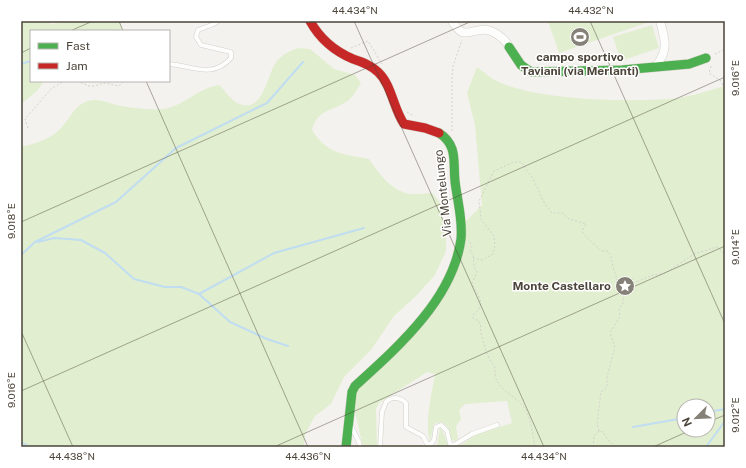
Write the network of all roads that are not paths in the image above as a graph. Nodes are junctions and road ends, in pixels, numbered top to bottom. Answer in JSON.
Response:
{"nodes":[{"id":1,"x":218,"y":21,"type":"edge"},
{"id":2,"x":310,"y":21,"type":"edge"},
{"id":3,"x":319,"y":21,"type":"edge"},
{"id":4,"x":452,"y":21,"type":"edge"},
{"id":5,"x":660,"y":21,"type":"edge"},
{"id":6,"x":509,"y":47,"type":"joint"},
{"id":7,"x":709,"y":60,"type":"road end"},
{"id":8,"x":170,"y":64,"type":"edge"},
{"id":9,"x":656,"y":66,"type":"junction"},
{"id":10,"x":379,"y":73,"type":"junction"},
{"id":11,"x":349,"y":422,"type":"junction"},
{"id":12,"x":497,"y":425,"type":"dead end"},
{"id":13,"x":346,"y":447,"type":"edge"},
{"id":14,"x":360,"y":447,"type":"edge"},
{"id":15,"x":380,"y":447,"type":"edge"}],
"edges":[{"from":1,"to":8,"type":"lane"},
{"from":2,"to":10,"type":"street"},
{"from":3,"to":10,"type":"street"},
{"from":4,"to":6,"type":"street"},
{"from":5,"to":9,"type":"street"},
{"from":6,"to":9,"type":"street"},
{"from":7,"to":9,"type":"street"},
{"from":10,"to":11,"type":"street","name":"Via Montelungo"},
{"from":11,"to":13,"type":"street","name":"Via Montelungo"},
{"from":11,"to":14,"type":"lane"},
{"from":12,"to":15,"type":"lane"}]}
